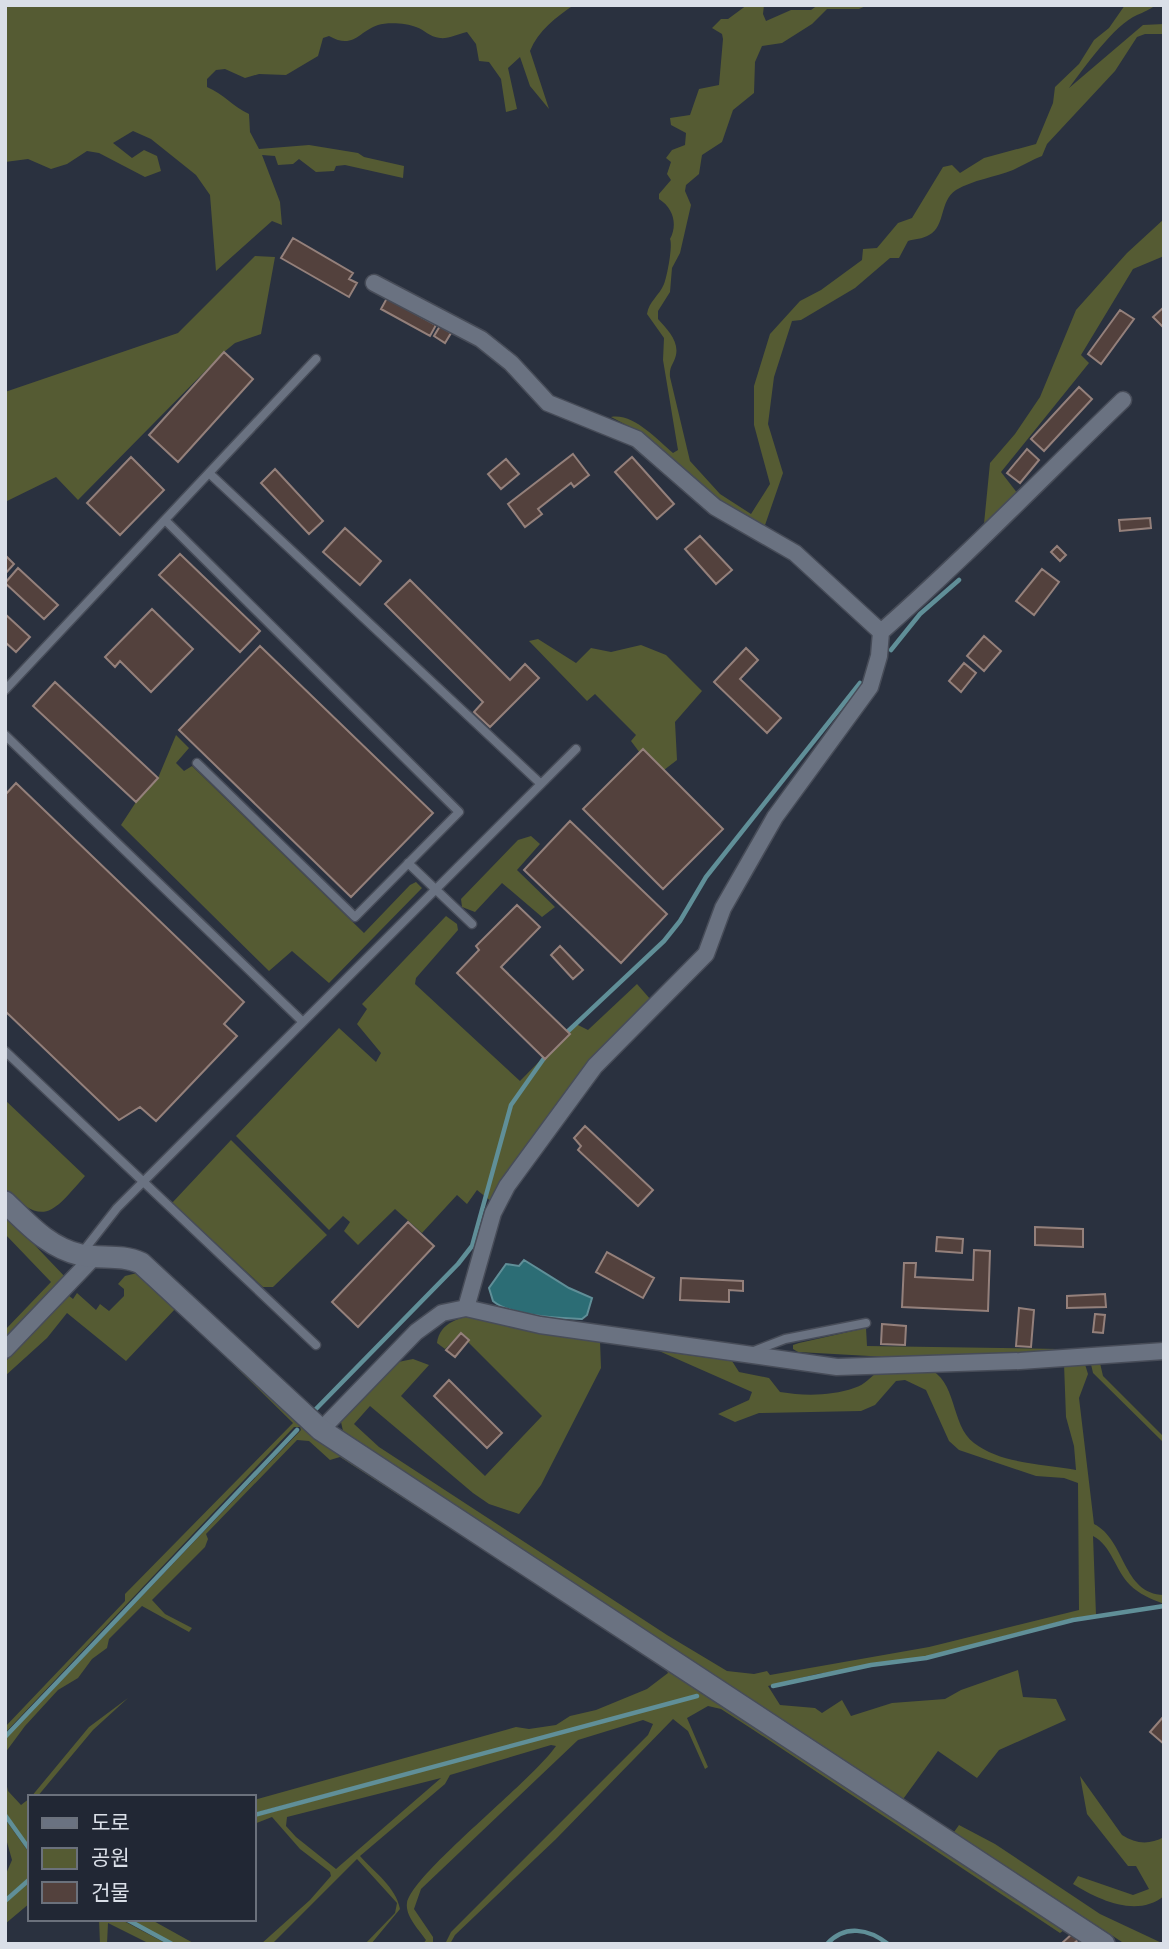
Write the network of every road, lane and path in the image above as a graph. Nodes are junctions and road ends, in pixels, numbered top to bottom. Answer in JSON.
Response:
{"nodes":[{"id":1,"x":374,"y":283,"type":"dead end"},
{"id":2,"x":316,"y":359,"type":"dead end"},
{"id":3,"x":1123,"y":400,"type":"dead end"},
{"id":4,"x":209,"y":473,"type":"junction"},
{"id":5,"x":165,"y":520,"type":"junction"},
{"id":6,"x":881,"y":632,"type":"junction"},
{"id":7,"x":5,"y":690,"type":"edge"},
{"id":8,"x":5,"y":735,"type":"edge"},
{"id":9,"x":576,"y":749,"type":"dead end"},
{"id":10,"x":197,"y":764,"type":"dead end"},
{"id":11,"x":541,"y":784,"type":"junction"},
{"id":12,"x":408,"y":863,"type":"junction"},
{"id":13,"x":436,"y":889,"type":"junction"},
{"id":14,"x":472,"y":924,"type":"dead end"},
{"id":15,"x":303,"y":1022,"type":"junction"},
{"id":16,"x":5,"y":1051,"type":"edge"},
{"id":17,"x":144,"y":1182,"type":"junction"},
{"id":18,"x":5,"y":1202,"type":"edge"},
{"id":19,"x":88,"y":1255,"type":"junction"},
{"id":20,"x":466,"y":1308,"type":"junction"},
{"id":21,"x":866,"y":1323,"type":"dead end"},
{"id":22,"x":316,"y":1346,"type":"dead end"},
{"id":23,"x":5,"y":1350,"type":"edge"},
{"id":24,"x":1164,"y":1351,"type":"edge"},
{"id":25,"x":741,"y":1356,"type":"junction"},
{"id":26,"x":321,"y":1430,"type":"junction"},
{"id":27,"x":1104,"y":1944,"type":"edge"}],
"edges":[{"from":1,"to":6,"type":"street"},
{"from":2,"to":4,"type":"lane"},
{"from":3,"to":6,"type":"street"},
{"from":4,"to":5,"type":"lane"},
{"from":4,"to":11,"type":"lane"},
{"from":5,"to":7,"type":"lane"},
{"from":5,"to":12,"type":"lane"},
{"from":6,"to":20,"type":"street"},
{"from":8,"to":15,"type":"lane"},
{"from":9,"to":11,"type":"lane"},
{"from":10,"to":12,"type":"lane"},
{"from":11,"to":13,"type":"lane"},
{"from":12,"to":13,"type":"lane"},
{"from":13,"to":14,"type":"lane"},
{"from":13,"to":15,"type":"lane"},
{"from":15,"to":17,"type":"lane"},
{"from":16,"to":17,"type":"lane"},
{"from":17,"to":19,"type":"lane"},
{"from":17,"to":22,"type":"lane"},
{"from":18,"to":19,"type":"street"},
{"from":19,"to":23,"type":"street"},
{"from":19,"to":26,"type":"street"},
{"from":20,"to":25,"type":"street"},
{"from":20,"to":26,"type":"street"},
{"from":21,"to":25,"type":"lane"},
{"from":24,"to":25,"type":"street"},
{"from":26,"to":27,"type":"street"}]}
